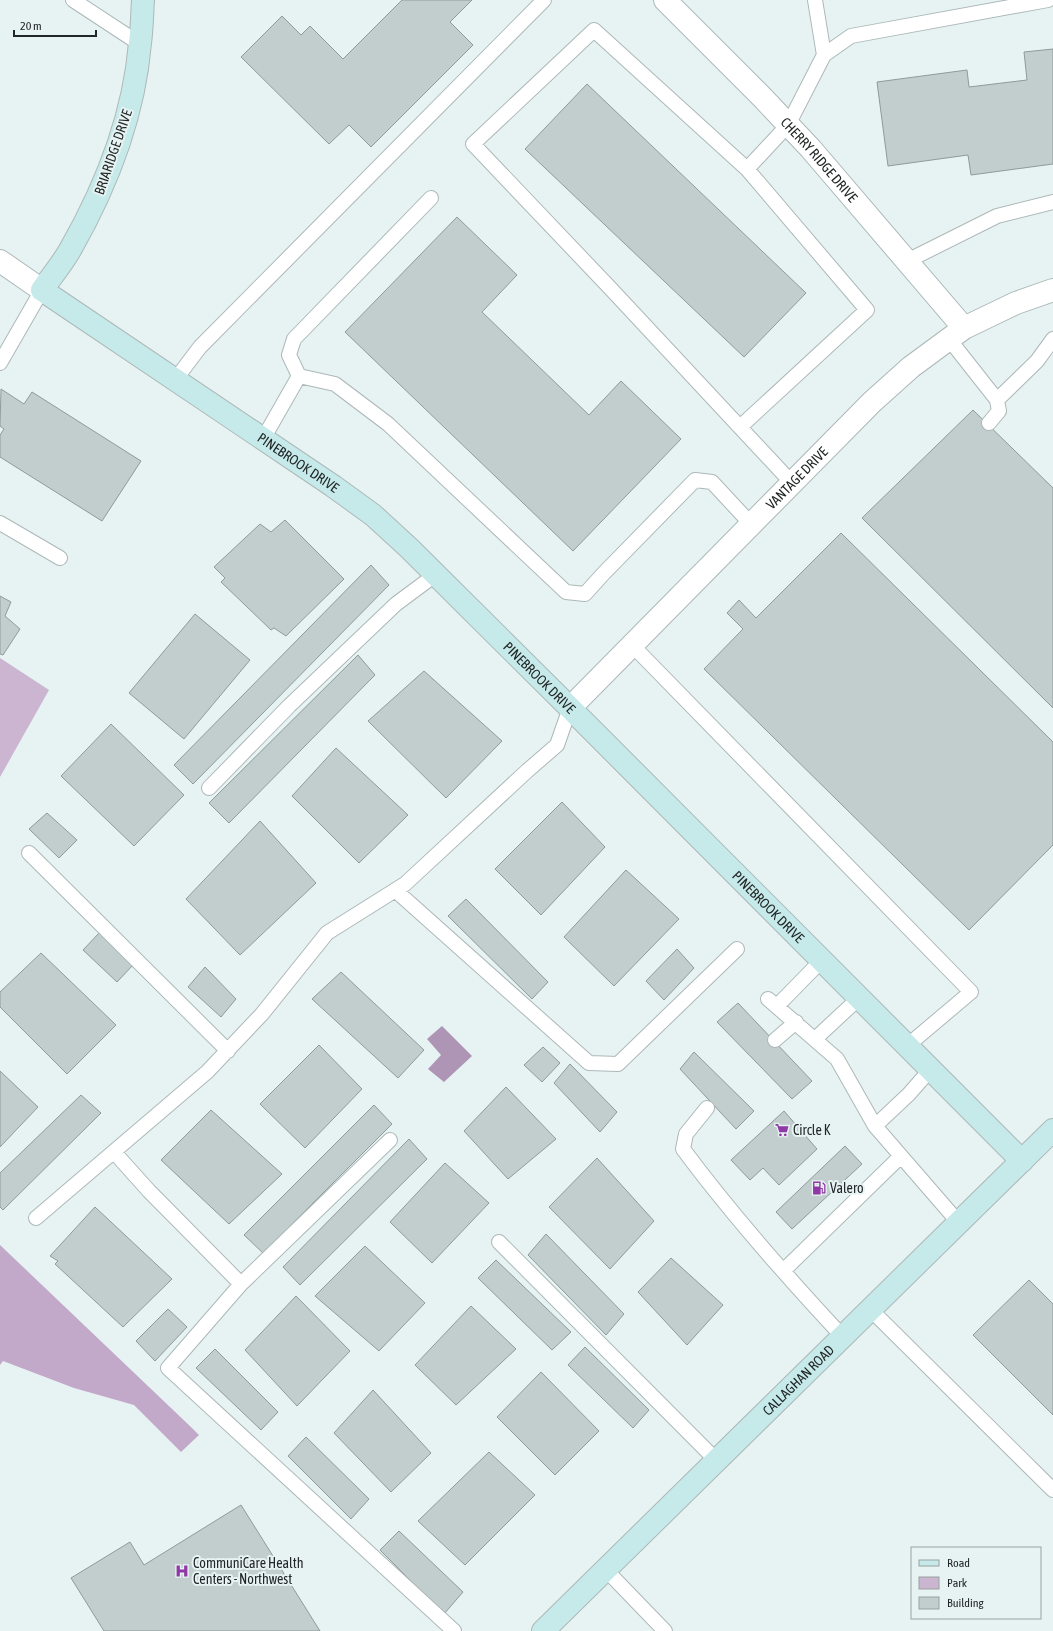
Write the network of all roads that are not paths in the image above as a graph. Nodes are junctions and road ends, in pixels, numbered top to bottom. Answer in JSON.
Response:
{"nodes":[{"id":1,"x":73,"y":0,"type":"edge"},
{"id":2,"x":143,"y":0,"type":"edge"},
{"id":3,"x":544,"y":0,"type":"edge"},
{"id":4,"x":665,"y":0,"type":"edge"},
{"id":5,"x":815,"y":0,"type":"edge"},
{"id":6,"x":1048,"y":0,"type":"edge"},
{"id":7,"x":140,"y":44,"type":"junction"},
{"id":8,"x":824,"y":55,"type":"junction"},
{"id":9,"x":788,"y":124,"type":"junction"},
{"id":10,"x":747,"y":169,"type":"junction"},
{"id":11,"x":431,"y":198,"type":"dead end"},
{"id":12,"x":1053,"y":202,"type":"edge"},
{"id":13,"x":0,"y":261,"type":"edge"},
{"id":14,"x":907,"y":261,"type":"junction"},
{"id":15,"x":42,"y":290,"type":"junction"},
{"id":16,"x":1053,"y":290,"type":"edge"},
{"id":17,"x":957,"y":333,"type":"junction"},
{"id":18,"x":1053,"y":339,"type":"edge"},
{"id":19,"x":0,"y":363,"type":"edge"},
{"id":20,"x":299,"y":376,"type":"junction"},
{"id":21,"x":175,"y":380,"type":"junction"},
{"id":22,"x":996,"y":400,"type":"junction"},
{"id":23,"x":989,"y":422,"type":"dead end"},
{"id":24,"x":740,"y":427,"type":"junction"},
{"id":25,"x":263,"y":438,"type":"junction"},
{"id":26,"x":792,"y":483,"type":"junction"},
{"id":27,"x":0,"y":523,"type":"edge"},
{"id":28,"x":751,"y":524,"type":"junction"},
{"id":29,"x":60,"y":558,"type":"dead end"},
{"id":30,"x":435,"y":575,"type":"junction"},
{"id":31,"x":632,"y":645,"type":"junction"},
{"id":32,"x":570,"y":708,"type":"junction"},
{"id":33,"x":209,"y":788,"type":"dead end"},
{"id":34,"x":29,"y":853,"type":"dead end"},
{"id":35,"x":396,"y":890,"type":"junction"},
{"id":36,"x":737,"y":949,"type":"dead end"},
{"id":37,"x":822,"y":960,"type":"junction"},
{"id":38,"x":859,"y":998,"type":"junction"},
{"id":39,"x":796,"y":1022,"type":"junction"},
{"id":40,"x":816,"y":1039,"type":"junction"},
{"id":41,"x":775,"y":1040,"type":"dead end"},
{"id":42,"x":907,"y":1046,"type":"junction"},
{"id":43,"x":228,"y":1051,"type":"junction"},
{"id":44,"x":930,"y":1070,"type":"junction"},
{"id":45,"x":707,"y":1108,"type":"dead end"},
{"id":46,"x":875,"y":1126,"type":"junction"},
{"id":47,"x":1053,"y":1130,"type":"edge"},
{"id":48,"x":390,"y":1140,"type":"dead end"},
{"id":49,"x":114,"y":1152,"type":"junction"},
{"id":50,"x":901,"y":1156,"type":"junction"},
{"id":51,"x":1022,"y":1162,"type":"junction"},
{"id":52,"x":36,"y":1218,"type":"dead end"},
{"id":53,"x":959,"y":1223,"type":"junction"},
{"id":54,"x":499,"y":1242,"type":"dead end"},
{"id":55,"x":783,"y":1271,"type":"junction"},
{"id":56,"x":241,"y":1284,"type":"junction"},
{"id":57,"x":871,"y":1310,"type":"junction"},
{"id":58,"x":843,"y":1337,"type":"junction"},
{"id":59,"x":717,"y":1461,"type":"junction"},
{"id":60,"x":1053,"y":1490,"type":"edge"},
{"id":61,"x":606,"y":1570,"type":"junction"},
{"id":62,"x":454,"y":1631,"type":"edge"},
{"id":63,"x":544,"y":1631,"type":"edge"},
{"id":64,"x":665,"y":1631,"type":"edge"}],
"edges":[{"from":1,"to":7,"type":"lane"},
{"from":2,"to":7,"type":"street","name":"BRIARIDGE DRIVE"},
{"from":3,"to":21,"type":"lane"},
{"from":4,"to":9,"type":"street","name":"CHERRY RIDGE DRIVE"},
{"from":5,"to":8,"type":"lane"},
{"from":6,"to":8,"type":"lane"},
{"from":7,"to":15,"type":"street","name":"BRIARIDGE DRIVE"},
{"from":8,"to":9,"type":"lane"},
{"from":9,"to":10,"type":"lane"},
{"from":9,"to":14,"type":"street","name":"CHERRY RIDGE DRIVE"},
{"from":10,"to":24,"type":"lane"},
{"from":10,"to":24,"type":"lane"},
{"from":11,"to":20,"type":"lane"},
{"from":12,"to":14,"type":"lane"},
{"from":13,"to":15,"type":"street","name":"PINEBROOK DRIVE"},
{"from":14,"to":17,"type":"street","name":"CHERRY RIDGE DRIVE"},
{"from":15,"to":19,"type":"lane"},
{"from":15,"to":21,"type":"street","name":"PINEBROOK DRIVE"},
{"from":16,"to":17,"type":"street","name":"VANTAGE DRIVE"},
{"from":17,"to":22,"type":"lane"},
{"from":17,"to":26,"type":"street","name":"VANTAGE DRIVE"},
{"from":18,"to":22,"type":"lane"},
{"from":20,"to":25,"type":"lane"},
{"from":20,"to":28,"type":"lane"},
{"from":21,"to":25,"type":"street","name":"PINEBROOK DRIVE"},
{"from":22,"to":23,"type":"lane"},
{"from":24,"to":26,"type":"lane"},
{"from":25,"to":30,"type":"street","name":"PINEBROOK DRIVE"},
{"from":26,"to":28,"type":"street","name":"VANTAGE DRIVE"},
{"from":27,"to":29,"type":"lane"},
{"from":28,"to":31,"type":"street","name":"VANTAGE DRIVE"},
{"from":30,"to":32,"type":"street","name":"PINEBROOK DRIVE"},
{"from":30,"to":33,"type":"lane"},
{"from":31,"to":32,"type":"street","name":"VANTAGE DRIVE"},
{"from":31,"to":42,"type":"lane"},
{"from":32,"to":35,"type":"lane"},
{"from":32,"to":37,"type":"street","name":"PINEBROOK DRIVE"},
{"from":34,"to":43,"type":"lane"},
{"from":35,"to":36,"type":"lane"},
{"from":35,"to":43,"type":"lane"},
{"from":37,"to":38,"type":"street","name":"PINEBROOK DRIVE"},
{"from":37,"to":39,"type":"lane"},
{"from":38,"to":40,"type":"lane"},
{"from":38,"to":42,"type":"street","name":"PINEBROOK DRIVE"},
{"from":39,"to":40,"type":"lane"},
{"from":39,"to":41,"type":"lane"},
{"from":40,"to":46,"type":"lane"},
{"from":42,"to":44,"type":"street","name":"PINEBROOK DRIVE"},
{"from":43,"to":49,"type":"lane"},
{"from":44,"to":46,"type":"lane"},
{"from":44,"to":51,"type":"street","name":"PINEBROOK DRIVE"},
{"from":45,"to":55,"type":"lane"},
{"from":46,"to":50,"type":"lane"},
{"from":47,"to":51,"type":"street","name":"CALLAGHAN ROAD"},
{"from":48,"to":56,"type":"lane"},
{"from":49,"to":52,"type":"lane"},
{"from":49,"to":56,"type":"lane"},
{"from":50,"to":53,"type":"lane"},
{"from":50,"to":55,"type":"lane"},
{"from":51,"to":53,"type":"street","name":"CALLAGHAN ROAD"},
{"from":53,"to":57,"type":"street","name":"CALLAGHAN ROAD"},
{"from":54,"to":59,"type":"lane"},
{"from":55,"to":58,"type":"lane"},
{"from":56,"to":62,"type":"lane"},
{"from":57,"to":58,"type":"street","name":"CALLAGHAN ROAD"},
{"from":57,"to":60,"type":"lane"},
{"from":58,"to":59,"type":"street","name":"CALLAGHAN ROAD"},
{"from":59,"to":61,"type":"street","name":"CALLAGHAN ROAD"},
{"from":61,"to":63,"type":"street","name":"CALLAGHAN ROAD"},
{"from":61,"to":64,"type":"lane"}]}
